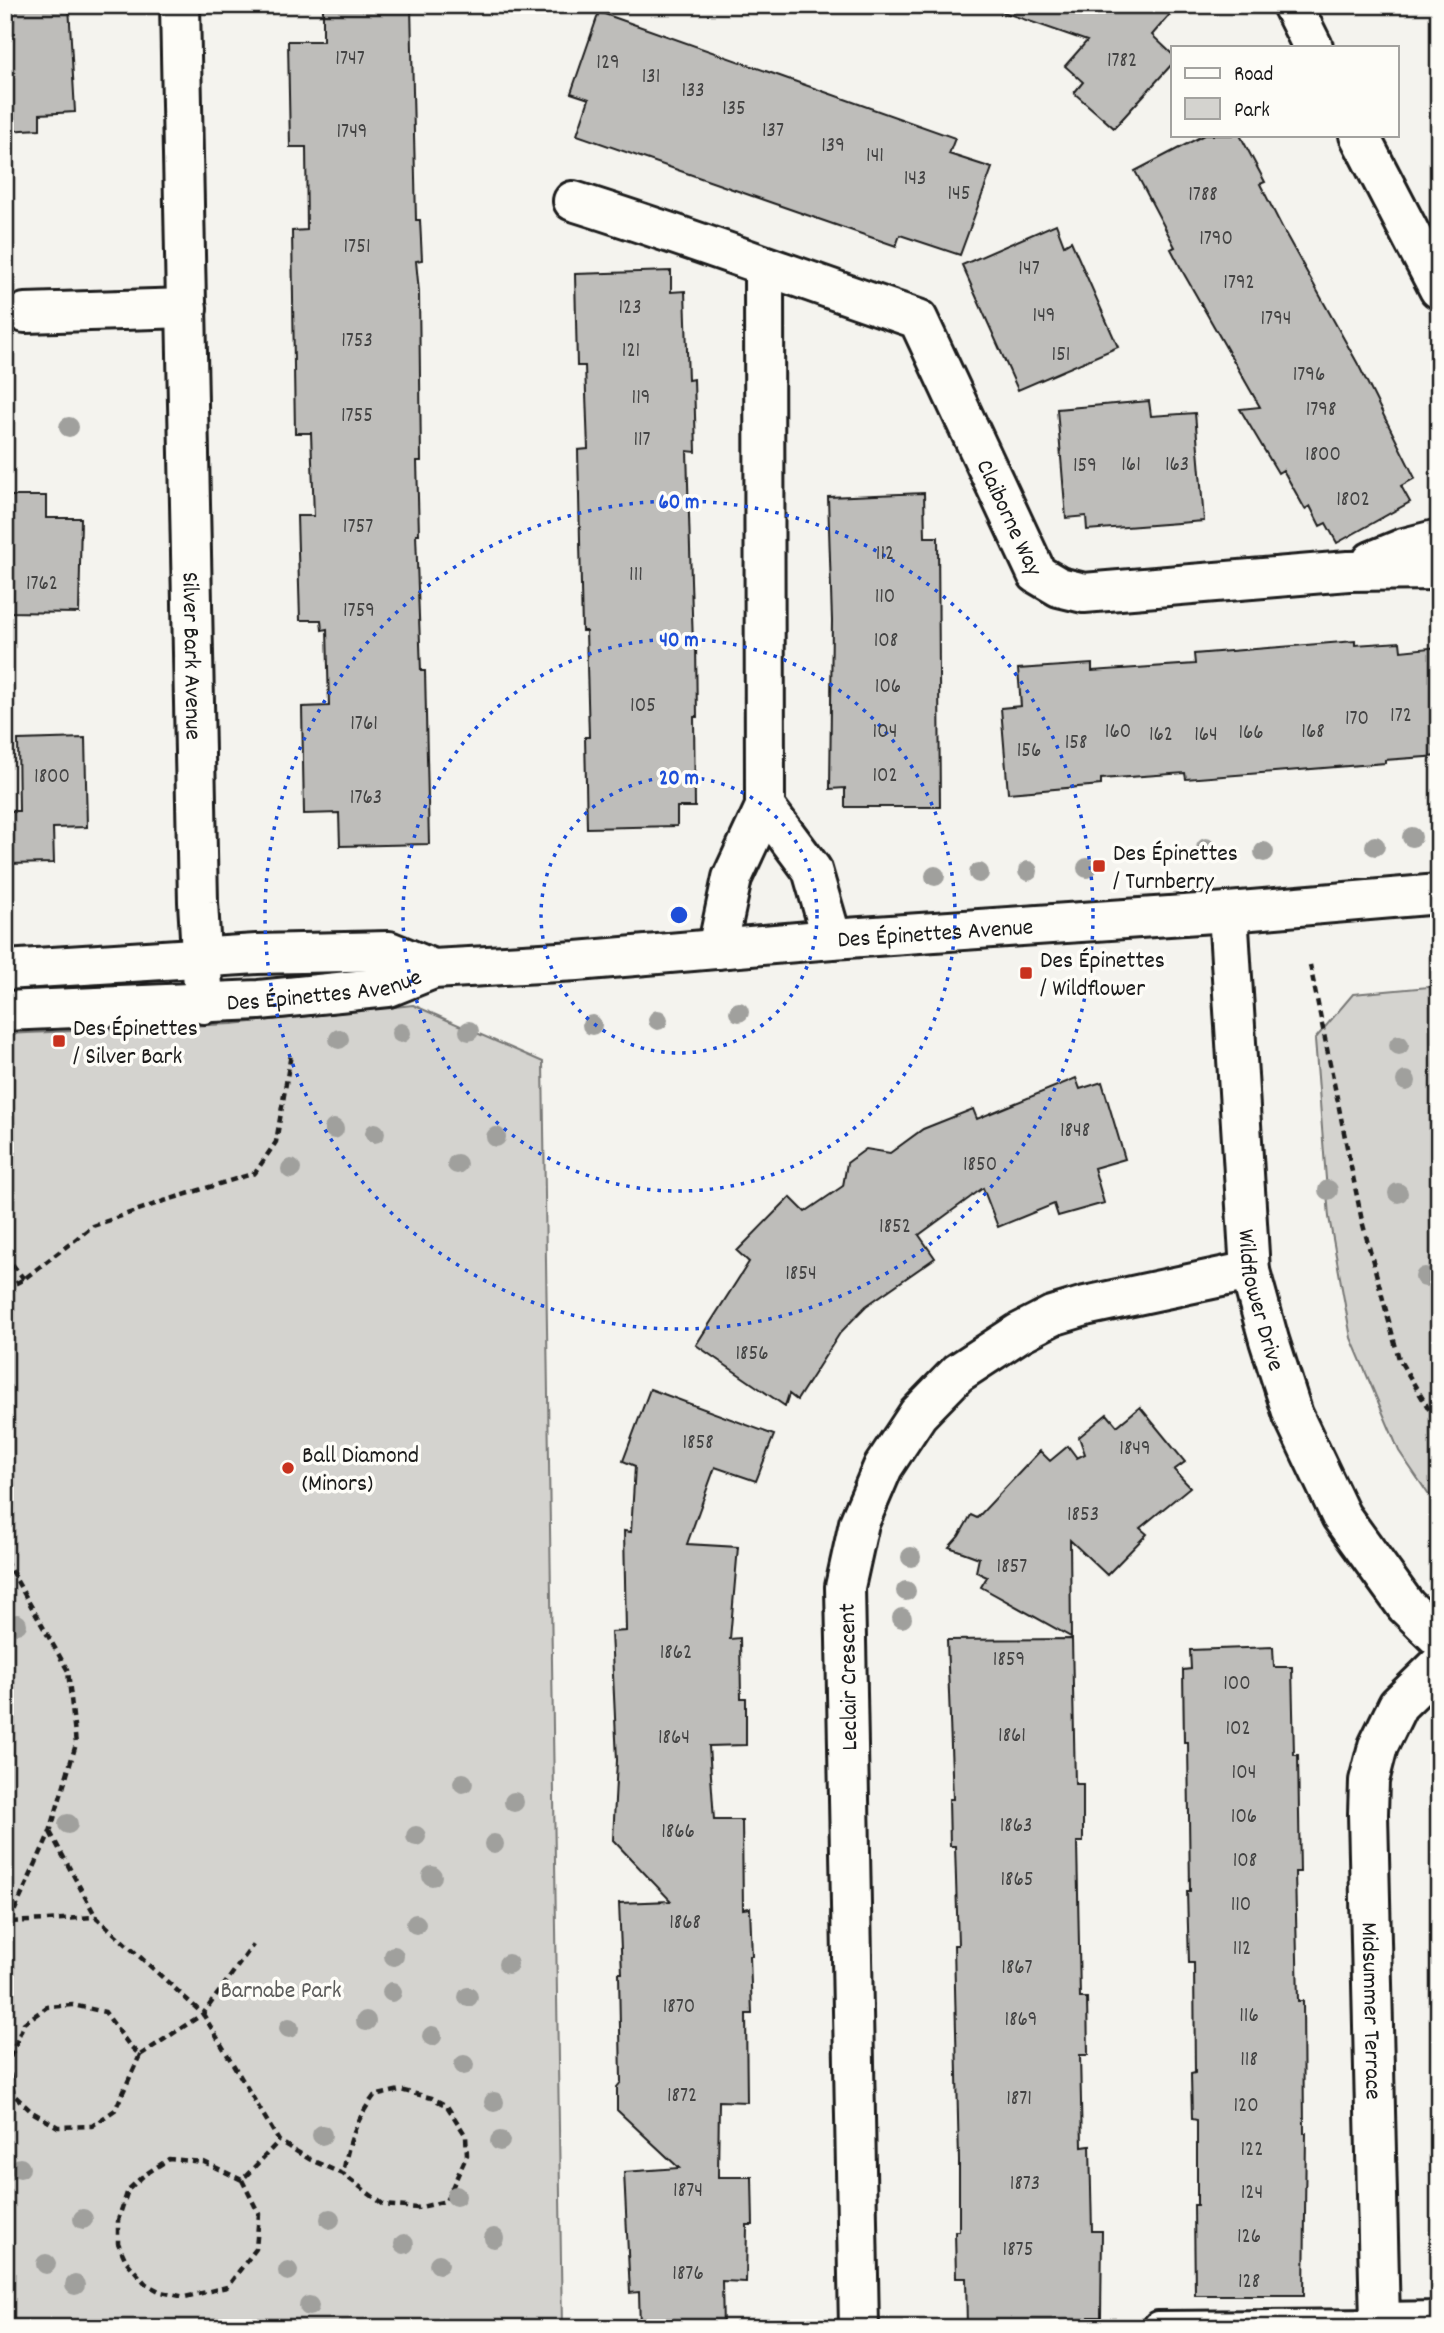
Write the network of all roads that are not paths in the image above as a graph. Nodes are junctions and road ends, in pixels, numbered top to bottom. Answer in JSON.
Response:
{"nodes":[{"id":1,"x":180,"y":5,"type":"edge"},
{"id":2,"x":1292,"y":5,"type":"edge"},
{"id":3,"x":1312,"y":46,"type":"edge"},
{"id":4,"x":1360,"y":136,"type":"edge"},
{"id":5,"x":573,"y":201,"type":"dead end"},
{"id":6,"x":764,"y":267,"type":"junction"},
{"id":7,"x":1439,"y":289,"type":"edge"},
{"id":8,"x":187,"y":308,"type":"junction"},
{"id":9,"x":25,"y":313,"type":"dead end"},
{"id":10,"x":1439,"y":539,"type":"edge"},
{"id":11,"x":1439,"y":570,"type":"edge"},
{"id":12,"x":1348,"y":571,"type":"junction"},
{"id":13,"x":765,"y":807,"type":"junction"},
{"id":14,"x":1439,"y":894,"type":"edge"},
{"id":15,"x":1228,"y":912,"type":"junction"},
{"id":16,"x":832,"y":940,"type":"junction"},
{"id":17,"x":717,"y":949,"type":"junction"},
{"id":18,"x":202,"y":958,"type":"junction"},
{"id":19,"x":433,"y":969,"type":"junction"},
{"id":20,"x":5,"y":970,"type":"edge"},
{"id":21,"x":204,"y":1004,"type":"junction"},
{"id":22,"x":5,"y":1011,"type":"edge"},
{"id":23,"x":1250,"y":1271,"type":"junction"},
{"id":24,"x":1439,"y":1638,"type":"edge"},
{"id":25,"x":1439,"y":1665,"type":"edge"},
{"id":26,"x":1439,"y":2321,"type":"edge"},
{"id":27,"x":1380,"y":2322,"type":"junction"},
{"id":28,"x":1157,"y":2324,"type":"dead end"},
{"id":29,"x":859,"y":2328,"type":"edge"}],
"edges":[{"from":1,"to":8,"type":"street","name":"Silver Bark Avenue"},
{"from":2,"to":3,"type":"street"},
{"from":4,"to":7,"type":"street"},
{"from":5,"to":6,"type":"street","name":"Claiborne Way"},
{"from":6,"to":12,"type":"street","name":"Claiborne Way"},
{"from":6,"to":13,"type":"street"},
{"from":8,"to":9,"type":"street"},
{"from":8,"to":18,"type":"street","name":"Silver Bark Avenue"},
{"from":10,"to":12,"type":"street","name":"Claiborne Way"},
{"from":11,"to":12,"type":"street","name":"Claiborne Way"},
{"from":13,"to":16,"type":"street"},
{"from":13,"to":17,"type":"street"},
{"from":14,"to":15,"type":"street","name":"Des Épinettes Avenue"},
{"from":15,"to":16,"type":"street","name":"Des Épinettes Avenue"},
{"from":15,"to":23,"type":"street","name":"Wildflower Drive"},
{"from":16,"to":17,"type":"street","name":"Des Épinettes Avenue"},
{"from":17,"to":19,"type":"street","name":"Des Épinettes Avenue"},
{"from":18,"to":19,"type":"street","name":"Des Épinettes Avenue"},
{"from":18,"to":20,"type":"street","name":"Des Épinettes Avenue"},
{"from":18,"to":21,"type":"street","name":"Silver Bark Avenue"},
{"from":19,"to":21,"type":"street","name":"Des Épinettes Avenue"},
{"from":21,"to":22,"type":"street","name":"Des Épinettes Avenue"},
{"from":23,"to":24,"type":"street","name":"Wildflower Drive"},
{"from":23,"to":29,"type":"street","name":"Leclair Crescent"},
{"from":25,"to":27,"type":"street","name":"Midsummer Terrace"},
{"from":26,"to":27,"type":"street"},
{"from":27,"to":28,"type":"lane"}]}
